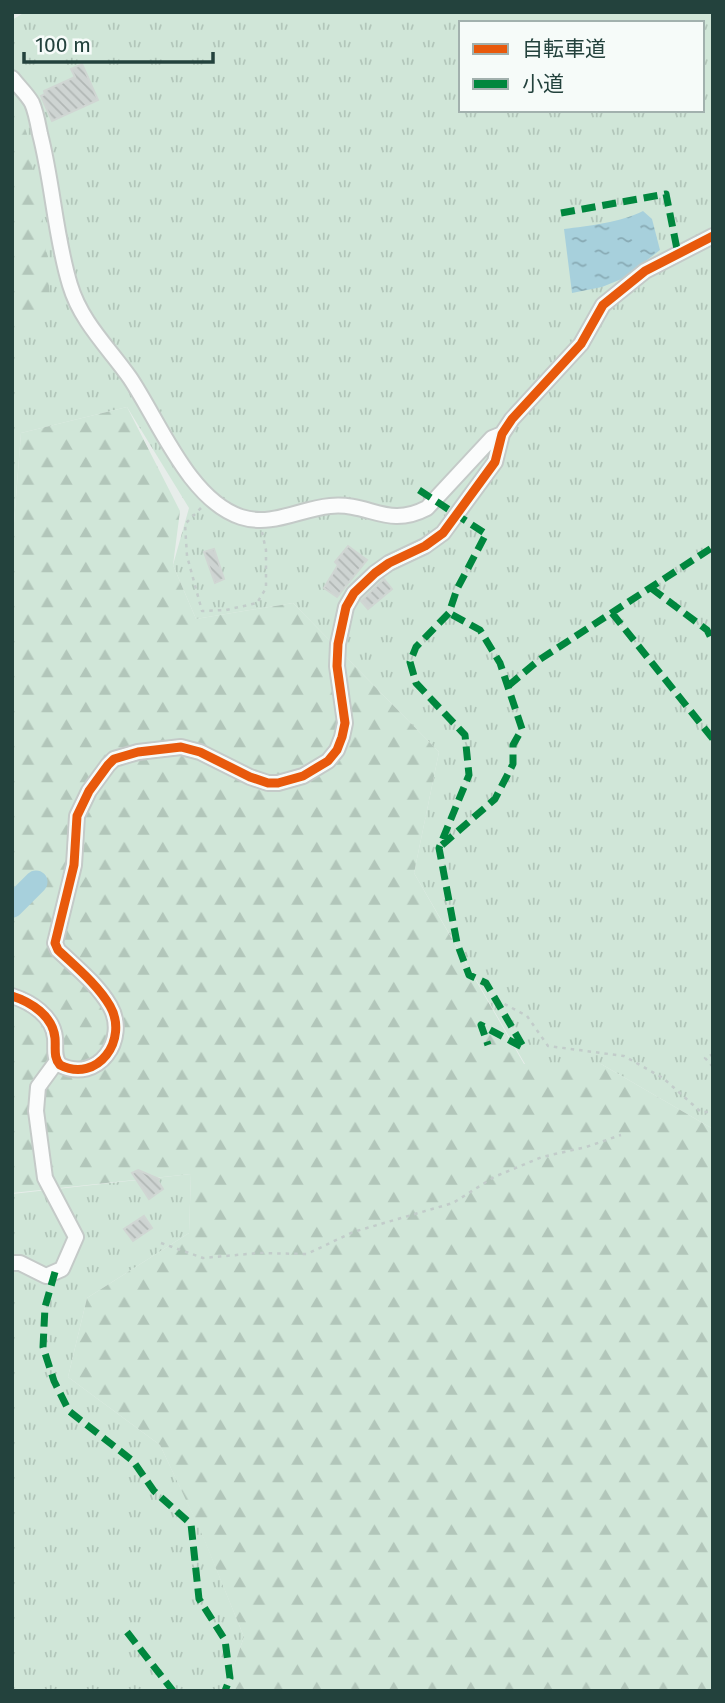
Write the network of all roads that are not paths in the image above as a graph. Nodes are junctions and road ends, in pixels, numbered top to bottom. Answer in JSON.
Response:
{"nodes":[{"id":1,"x":12,"y":78,"type":"edge"},
{"id":2,"x":713,"y":236,"type":"edge"},
{"id":3,"x":502,"y":434,"type":"junction"},
{"id":4,"x":12,"y":996,"type":"edge"},
{"id":5,"x":57,"y":1061,"type":"junction"},
{"id":6,"x":12,"y":1263,"type":"edge"}],
"edges":[{"from":1,"to":3,"type":"street"},
{"from":2,"to":3,"type":"street"},
{"from":3,"to":5,"type":"street"},
{"from":4,"to":5,"type":"street"},
{"from":5,"to":6,"type":"street"}]}
